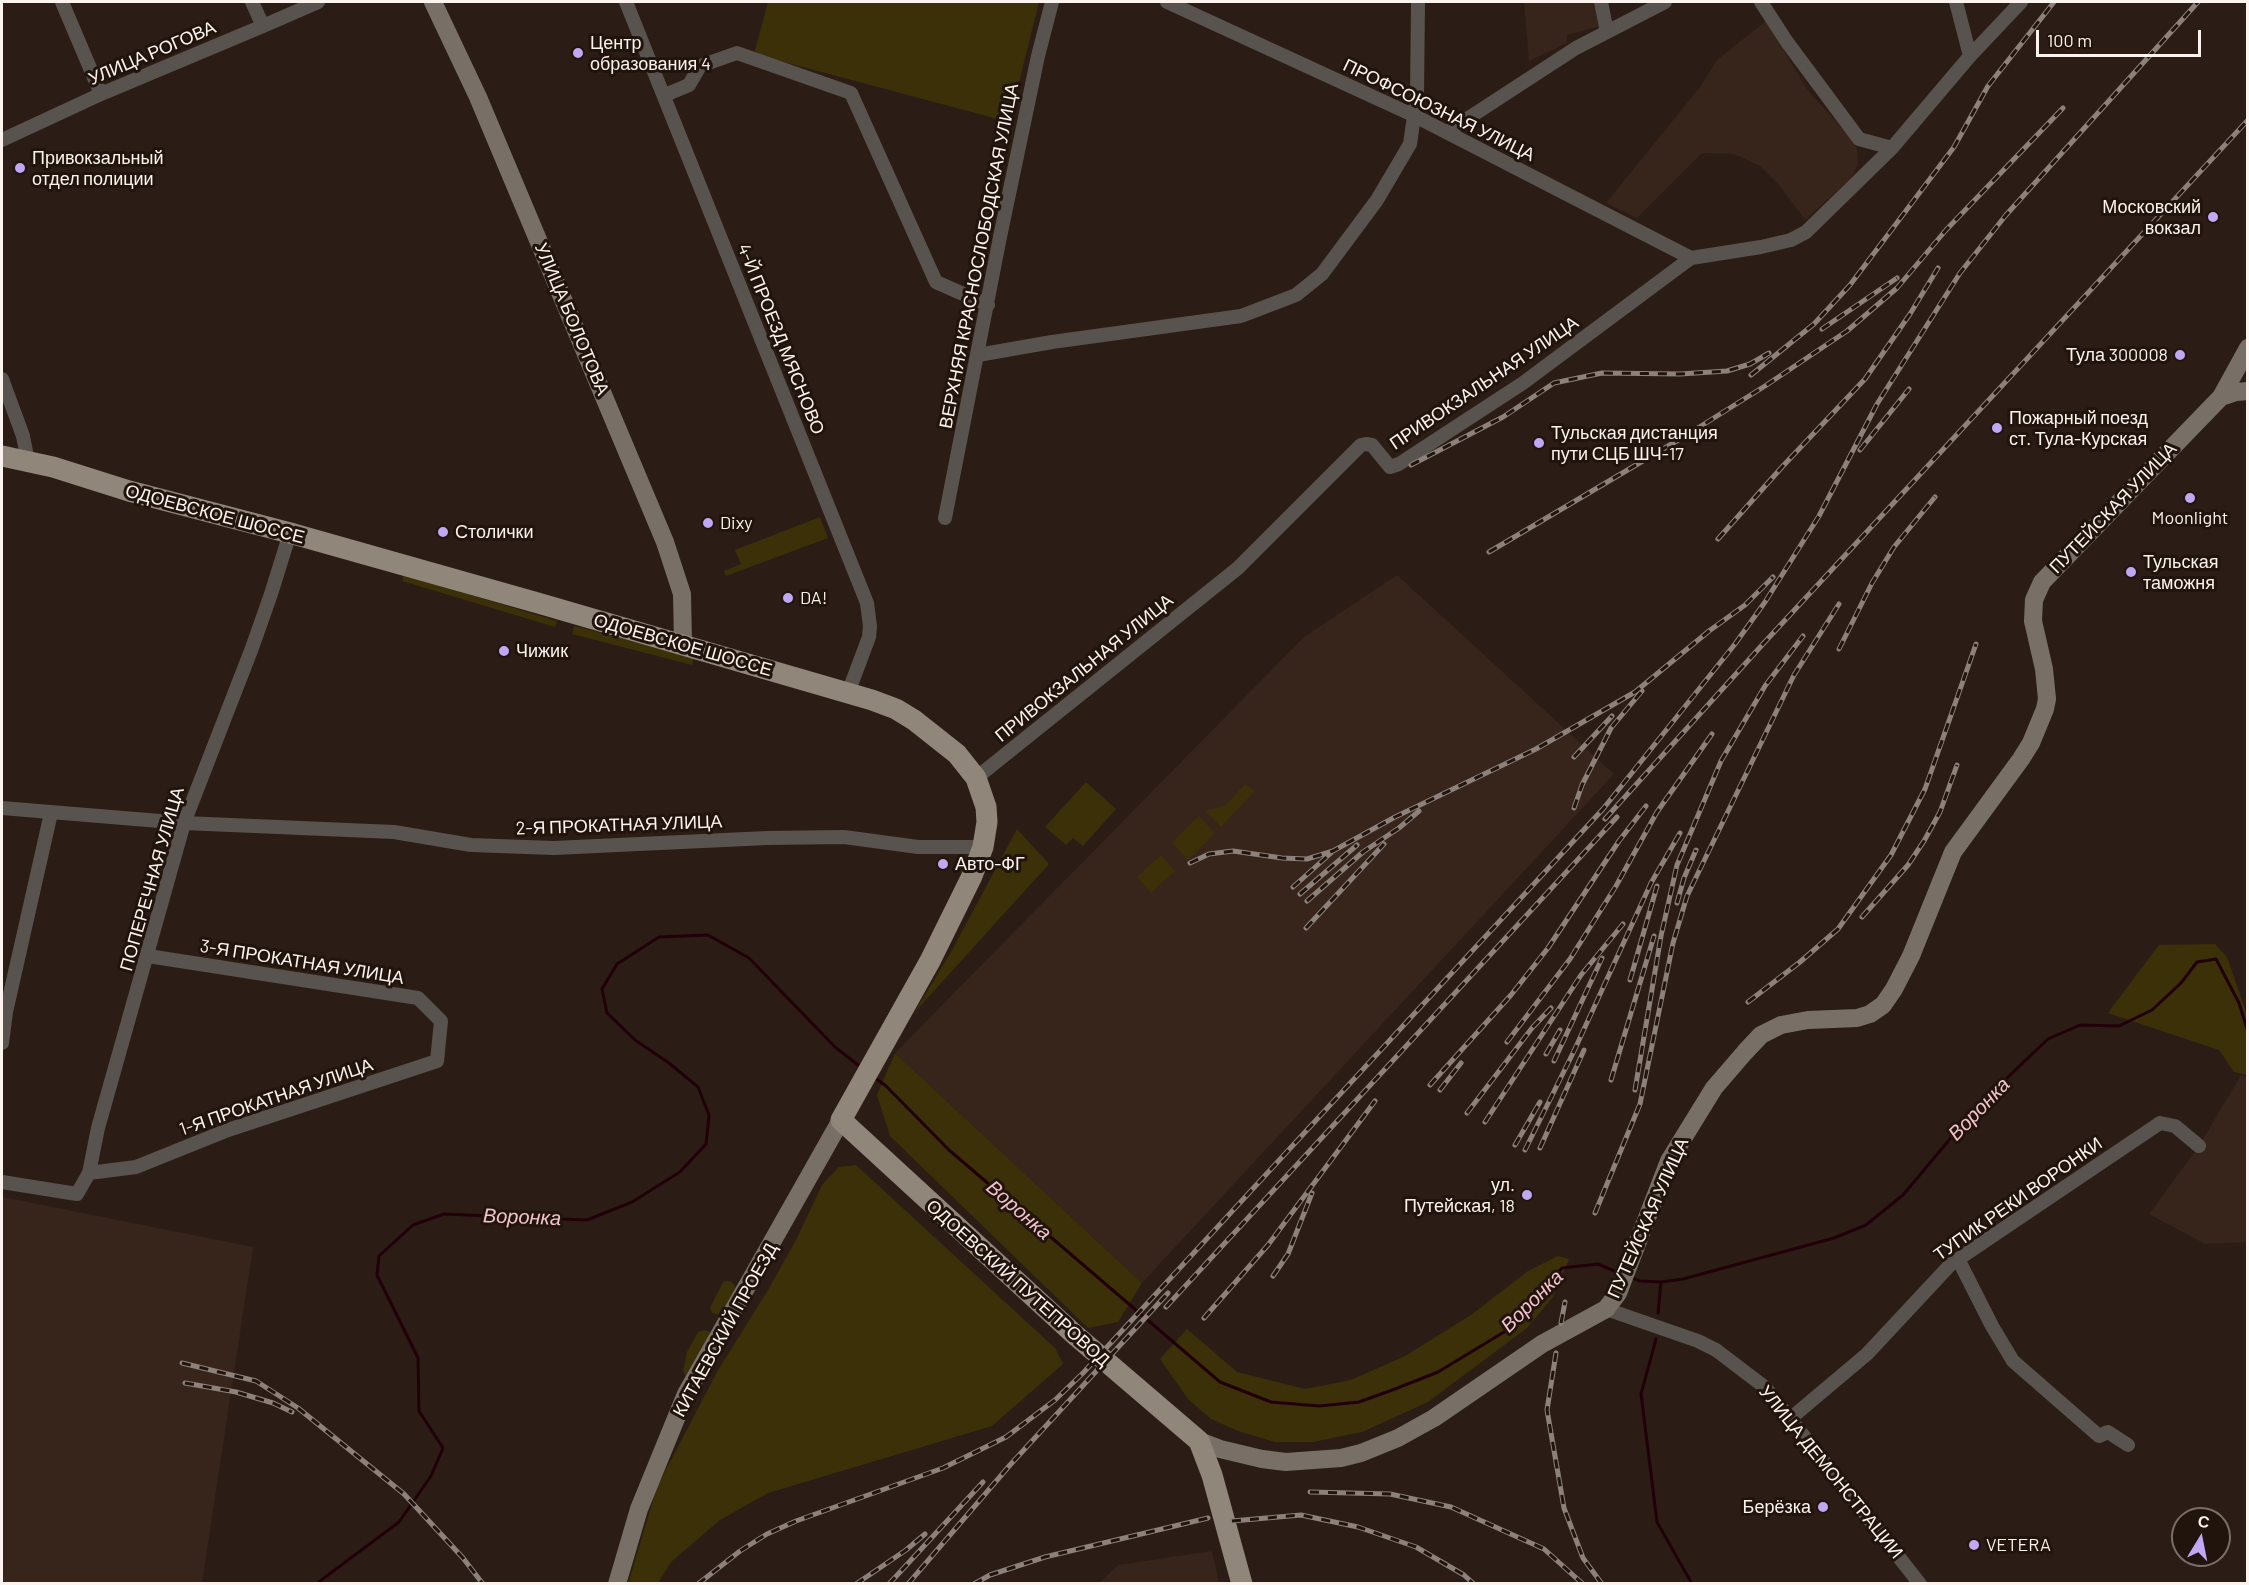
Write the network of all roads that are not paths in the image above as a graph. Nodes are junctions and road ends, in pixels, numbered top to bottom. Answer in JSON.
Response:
{"nodes":[{"id":1,"x":62,"y":2,"type":"edge"},
{"id":2,"x":252,"y":2,"type":"edge"},
{"id":3,"x":318,"y":2,"type":"edge"},
{"id":4,"x":434,"y":2,"type":"edge"},
{"id":5,"x":626,"y":2,"type":"edge"},
{"id":6,"x":1052,"y":2,"type":"edge"},
{"id":7,"x":1167,"y":2,"type":"edge"},
{"id":8,"x":1418,"y":2,"type":"edge"},
{"id":9,"x":1601,"y":2,"type":"edge"},
{"id":10,"x":1665,"y":2,"type":"edge"},
{"id":11,"x":1761,"y":2,"type":"edge"},
{"id":12,"x":1956,"y":2,"type":"edge"},
{"id":13,"x":2021,"y":2,"type":"edge"},
{"id":14,"x":263,"y":26,"type":"junction"},
{"id":15,"x":1607,"y":32,"type":"junction"},
{"id":16,"x":1970,"y":56,"type":"junction"},
{"id":17,"x":101,"y":94,"type":"junction"},
{"id":18,"x":664,"y":95,"type":"junction"},
{"id":19,"x":1415,"y":116,"type":"junction"},
{"id":20,"x":1447,"y":132,"type":"junction"},
{"id":21,"x":2,"y":141,"type":"edge"},
{"id":22,"x":1892,"y":148,"type":"junction"},
{"id":23,"x":1691,"y":258,"type":"junction"},
{"id":24,"x":988,"y":305,"type":"junction"},
{"id":25,"x":2247,"y":348,"type":"edge"},
{"id":26,"x":978,"y":355,"type":"junction"},
{"id":27,"x":2,"y":379,"type":"edge"},
{"id":28,"x":2247,"y":391,"type":"edge"},
{"id":29,"x":2221,"y":397,"type":"junction"},
{"id":30,"x":2,"y":456,"type":"edge"},
{"id":31,"x":28,"y":462,"type":"junction"},
{"id":32,"x":945,"y":518,"type":"dead end"},
{"id":33,"x":290,"y":533,"type":"junction"},
{"id":34,"x":683,"y":644,"type":"junction"},
{"id":35,"x":848,"y":693,"type":"junction"},
{"id":36,"x":976,"y":778,"type":"junction"},
{"id":37,"x":2,"y":808,"type":"edge"},
{"id":38,"x":51,"y":813,"type":"junction"},
{"id":39,"x":184,"y":823,"type":"junction"},
{"id":40,"x":983,"y":847,"type":"junction"},
{"id":41,"x":148,"y":956,"type":"junction"},
{"id":42,"x":441,"y":1022,"type":"joint"},
{"id":43,"x":2,"y":1043,"type":"edge"},
{"id":44,"x":841,"y":1120,"type":"junction"},
{"id":45,"x":2199,"y":1146,"type":"dead end"},
{"id":46,"x":89,"y":1173,"type":"junction"},
{"id":47,"x":2,"y":1182,"type":"edge"},
{"id":48,"x":1958,"y":1259,"type":"junction"},
{"id":49,"x":1606,"y":1309,"type":"junction"},
{"id":50,"x":1791,"y":1418,"type":"junction"},
{"id":51,"x":1198,"y":1441,"type":"junction"},
{"id":52,"x":2128,"y":1444,"type":"dead end"},
{"id":53,"x":1241,"y":1577,"type":"edge"},
{"id":54,"x":617,"y":1584,"type":"edge"},
{"id":55,"x":1920,"y":1584,"type":"edge"}],
"edges":[{"from":1,"to":17,"type":"street"},
{"from":2,"to":14,"type":"street"},
{"from":3,"to":14,"type":"street","name":"УЛИЦА РОГОВА"},
{"from":4,"to":34,"type":"street","name":"УЛИЦА БОЛОТОВА"},
{"from":5,"to":18,"type":"street","name":"4-Й ПРОЕЗД МЯСНОВО"},
{"from":6,"to":24,"type":"street","name":"ВЕРХНЯЯ КРАСНОСЛОБОДСКАЯ УЛИЦА"},
{"from":7,"to":19,"type":"street","name":"ПРОФСОЮЗНАЯ УЛИЦА"},
{"from":8,"to":19,"type":"street"},
{"from":9,"to":15,"type":"street"},
{"from":10,"to":15,"type":"street"},
{"from":11,"to":22,"type":"street"},
{"from":12,"to":16,"type":"street"},
{"from":13,"to":16,"type":"street","name":"ПРИВОКЗАЛЬНАЯ УЛИЦА"},
{"from":14,"to":17,"type":"street","name":"УЛИЦА РОГОВА"},
{"from":15,"to":20,"type":"street"},
{"from":16,"to":22,"type":"street","name":"ПРИВОКЗАЛЬНАЯ УЛИЦА"},
{"from":17,"to":21,"type":"street","name":"УЛИЦА РОГОВА"},
{"from":18,"to":24,"type":"street"},
{"from":18,"to":35,"type":"street","name":"4-Й ПРОЕЗД МЯСНОВО"},
{"from":19,"to":20,"type":"street","name":"ПРОФСОЮЗНАЯ УЛИЦА"},
{"from":19,"to":26,"type":"street"},
{"from":20,"to":23,"type":"street","name":"ПРОФСОЮЗНАЯ УЛИЦА"},
{"from":22,"to":23,"type":"street","name":"ПРИВОКЗАЛЬНАЯ УЛИЦА"},
{"from":23,"to":36,"type":"street","name":"ПРИВОКЗАЛЬНАЯ УЛИЦА"},
{"from":24,"to":26,"type":"street","name":"ВЕРХНЯЯ КРАСНОСЛОБОДСКАЯ УЛИЦА"},
{"from":25,"to":29,"type":"street","name":"ПУТЕЙСКАЯ УЛИЦА"},
{"from":26,"to":32,"type":"street","name":"ВЕРХНЯЯ КРАСНОСЛОБОДСКАЯ УЛИЦА"},
{"from":27,"to":31,"type":"street"},
{"from":28,"to":29,"type":"street"},
{"from":29,"to":49,"type":"street","name":"ПУТЕЙСКАЯ УЛИЦА"},
{"from":30,"to":31,"type":"main road","name":"ОДОЕВСКОЕ ШОССЕ"},
{"from":31,"to":33,"type":"main road","name":"ОДОЕВСКОЕ ШОССЕ"},
{"from":33,"to":34,"type":"main road","name":"ОДОЕВСКОЕ ШОССЕ"},
{"from":33,"to":39,"type":"street","name":"ПОПЕРЕЧНАЯ УЛИЦА"},
{"from":34,"to":35,"type":"main road","name":"ОДОЕВСКОЕ ШОССЕ"},
{"from":35,"to":36,"type":"main road","name":"ОДОЕВСКОЕ ШОССЕ"},
{"from":36,"to":40,"type":"main road","name":"ОДОЕВСКОЕ ШОССЕ"},
{"from":37,"to":38,"type":"street","name":"2-Я ПРОКАТНАЯ УЛИЦА"},
{"from":38,"to":39,"type":"street","name":"2-Я ПРОКАТНАЯ УЛИЦА"},
{"from":38,"to":43,"type":"street"},
{"from":39,"to":40,"type":"street","name":"2-Я ПРОКАТНАЯ УЛИЦА"},
{"from":39,"to":41,"type":"street","name":"ПОПЕРЕЧНАЯ УЛИЦА"},
{"from":40,"to":44,"type":"main road","name":"ОДОЕВСКОЕ ШОССЕ"},
{"from":41,"to":42,"type":"street","name":"3-Я ПРОКАТНАЯ УЛИЦА"},
{"from":41,"to":46,"type":"street","name":"ПОПЕРЕЧНАЯ УЛИЦА"},
{"from":42,"to":46,"type":"street","name":"1-Я ПРОКАТНАЯ УЛИЦА"},
{"from":44,"to":51,"type":"main road","name":"ОДОЕВСКИЙ ПУТЕПРОВОД"},
{"from":44,"to":54,"type":"street","name":"КИТАЕВСКИЙ ПРОЕЗД"},
{"from":45,"to":48,"type":"street","name":"ТУПИК РЕКИ ВОРОНКИ"},
{"from":46,"to":47,"type":"street"},
{"from":48,"to":50,"type":"street","name":"ТУПИК РЕКИ ВОРОНКИ"},
{"from":48,"to":52,"type":"street"},
{"from":49,"to":50,"type":"street","name":"УЛИЦА ДЕМОНСТРАЦИИ"},
{"from":49,"to":51,"type":"street"},
{"from":50,"to":55,"type":"street","name":"УЛИЦА ДЕМОНСТРАЦИИ"},
{"from":51,"to":53,"type":"main road"}]}
